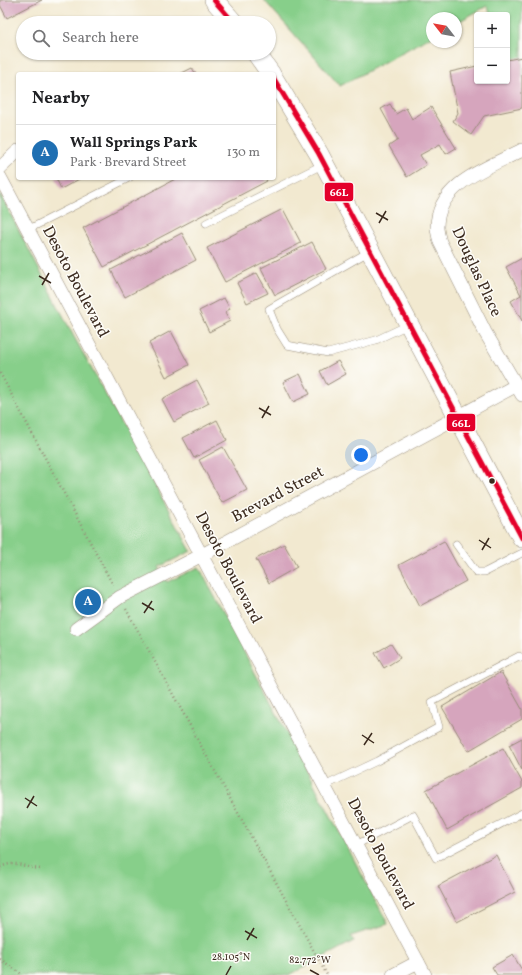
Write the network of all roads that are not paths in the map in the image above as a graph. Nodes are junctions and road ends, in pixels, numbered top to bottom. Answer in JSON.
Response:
{"nodes":[{"id":1,"x":214,"y":0,"type":"edge"},
{"id":2,"x":228,"y":16,"type":"edge"},
{"id":3,"x":261,"y":60,"type":"edge"},
{"id":4,"x":270,"y":72,"type":"edge"},
{"id":5,"x":276,"y":84,"type":"edge"},
{"id":6,"x":522,"y":150,"type":"edge"},
{"id":7,"x":16,"y":153,"type":"edge"},
{"id":8,"x":324,"y":164,"type":"junction"},
{"id":9,"x":0,"y":168,"type":"edge"},
{"id":10,"x":0,"y":177,"type":"edge"},
{"id":11,"x":126,"y":180,"type":"edge"},
{"id":12,"x":206,"y":223,"type":"dead end"},
{"id":13,"x":28,"y":230,"type":"junction"},
{"id":14,"x":370,"y":251,"type":"junction"},
{"id":15,"x":410,"y":324,"type":"junction"},
{"id":16,"x":519,"y":390,"type":"edge"},
{"id":17,"x":457,"y":418,"type":"junction"},
{"id":18,"x":522,"y":538,"type":"edge"},
{"id":19,"x":456,"y":544,"type":"dead end"},
{"id":20,"x":522,"y":553,"type":"edge"},
{"id":21,"x":202,"y":555,"type":"junction"},
{"id":22,"x":76,"y":629,"type":"dead end"},
{"id":23,"x":520,"y":657,"type":"edge"},
{"id":24,"x":324,"y":786,"type":"junction"},
{"id":25,"x":522,"y":813,"type":"edge"},
{"id":26,"x":356,"y":845,"type":"junction"},
{"id":27,"x":418,"y":962,"type":"junction"},
{"id":28,"x":392,"y":975,"type":"edge"},
{"id":29,"x":425,"y":975,"type":"edge"}],
"edges":[{"from":1,"to":2,"type":"main road"},
{"from":3,"to":4,"type":"main road"},
{"from":5,"to":8,"type":"main road"},
{"from":6,"to":16,"type":"street","name":"Douglas Place"},
{"from":7,"to":9,"type":"street"},
{"from":8,"to":12,"type":"lane"},
{"from":8,"to":14,"type":"main road"},
{"from":10,"to":13,"type":"street","name":"Desoto Boulevard"},
{"from":11,"to":13,"type":"lane"},
{"from":13,"to":21,"type":"street","name":"Desoto Boulevard"},
{"from":14,"to":15,"type":"main road"},
{"from":14,"to":15,"type":"lane"},
{"from":15,"to":17,"type":"main road"},
{"from":16,"to":17,"type":"street","name":"Brevard Street"},
{"from":17,"to":18,"type":"main road"},
{"from":17,"to":21,"type":"street","name":"Brevard Street"},
{"from":19,"to":20,"type":"lane"},
{"from":21,"to":22,"type":"street","name":"Brevard Street"},
{"from":21,"to":24,"type":"street","name":"Desoto Boulevard"},
{"from":23,"to":24,"type":"lane"},
{"from":24,"to":26,"type":"street","name":"Desoto Boulevard"},
{"from":25,"to":26,"type":"lane"},
{"from":26,"to":27,"type":"street","name":"Desoto Boulevard"},
{"from":27,"to":28,"type":"street"},
{"from":27,"to":29,"type":"street","name":"Desoto Boulevard"}]}
